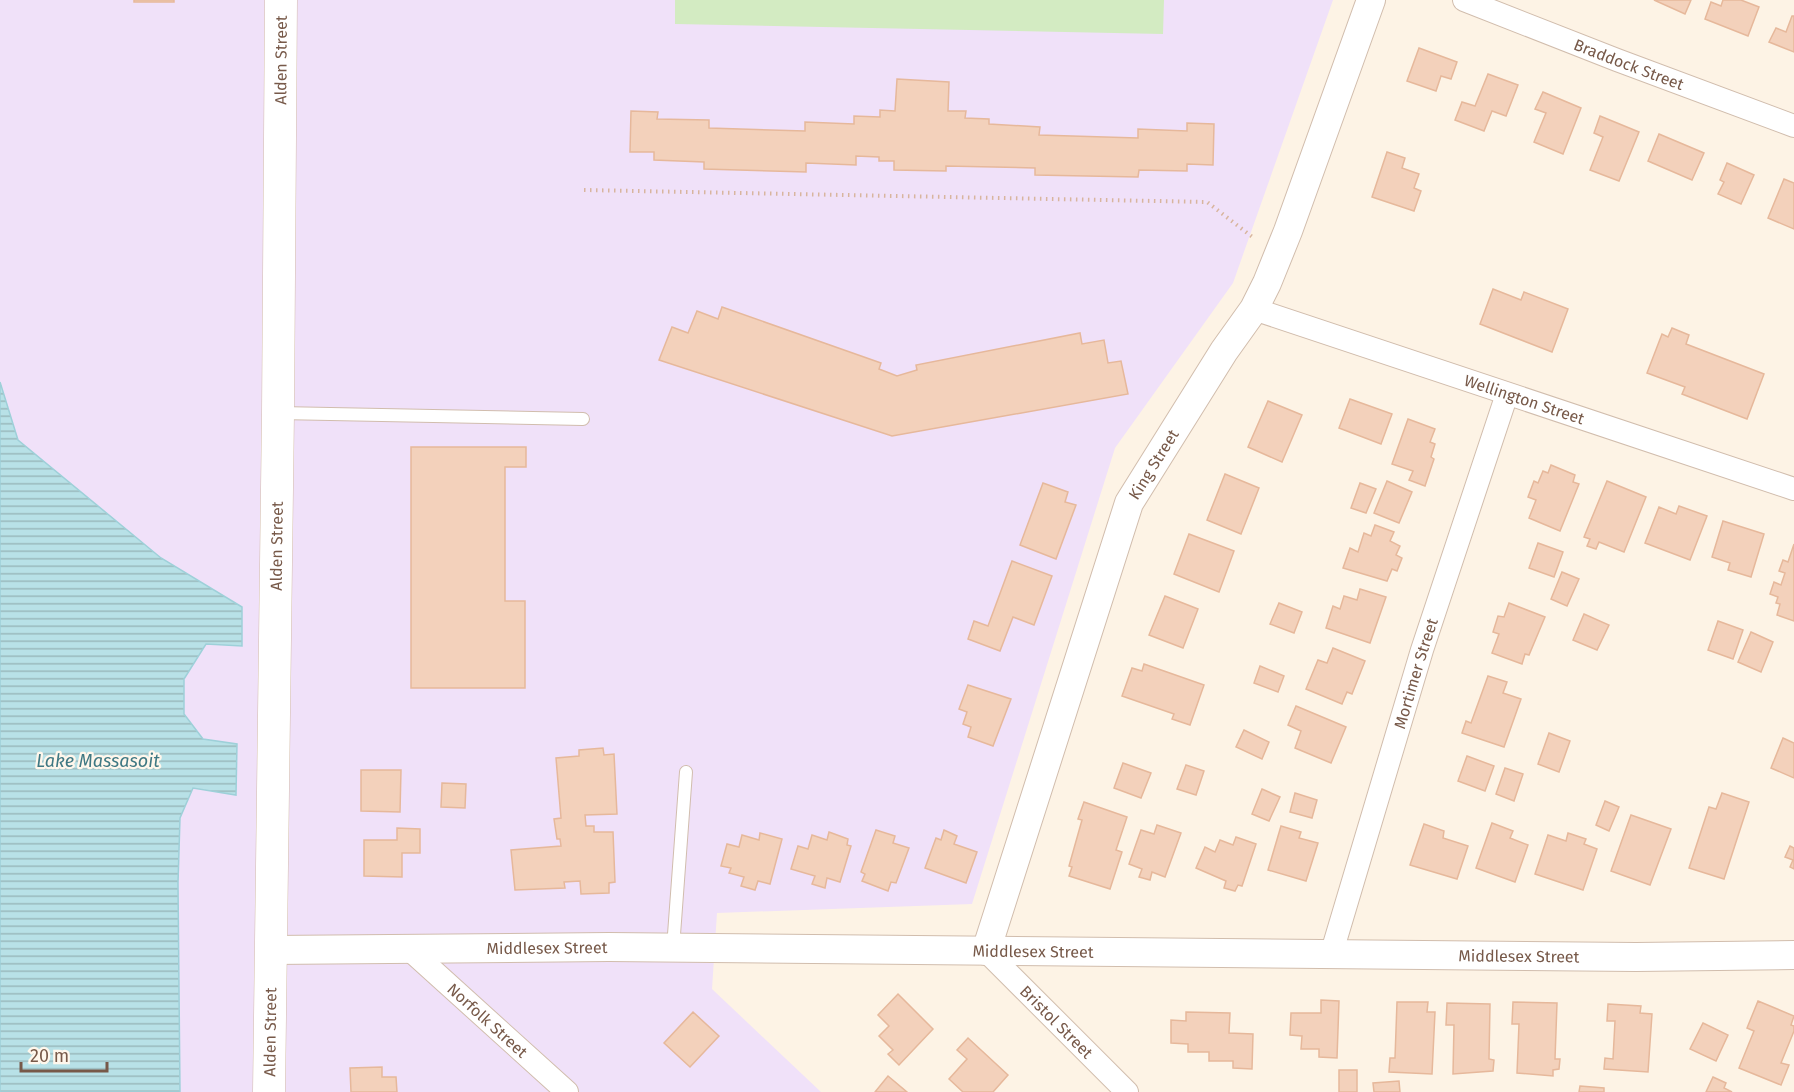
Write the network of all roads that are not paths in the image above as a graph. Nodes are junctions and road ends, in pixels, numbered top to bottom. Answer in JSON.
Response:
{"nodes":[{"id":1,"x":281,"y":0,"type":"edge"},
{"id":2,"x":1371,"y":0,"type":"edge"},
{"id":3,"x":1464,"y":0,"type":"edge"},
{"id":4,"x":1794,"y":126,"type":"edge"},
{"id":5,"x":1254,"y":309,"type":"junction"},
{"id":6,"x":1507,"y":394,"type":"junction"},
{"id":7,"x":278,"y":413,"type":"junction"},
{"id":8,"x":584,"y":419,"type":"dead end"},
{"id":9,"x":1794,"y":489,"type":"edge"},
{"id":10,"x":686,"y":772,"type":"dead end"},
{"id":11,"x":673,"y":948,"type":"junction"},
{"id":12,"x":409,"y":949,"type":"junction"},
{"id":13,"x":271,"y":950,"type":"junction"},
{"id":14,"x":986,"y":951,"type":"junction"},
{"id":15,"x":1331,"y":955,"type":"junction"},
{"id":16,"x":1794,"y":955,"type":"edge"},
{"id":17,"x":268,"y":1092,"type":"edge"},
{"id":18,"x":567,"y":1092,"type":"edge"},
{"id":19,"x":1127,"y":1092,"type":"edge"}],
"edges":[{"from":1,"to":7,"type":"main road","name":"Alden Street"},
{"from":2,"to":5,"type":"street","name":"King Street"},
{"from":3,"to":4,"type":"street","name":"Braddock Street"},
{"from":5,"to":6,"type":"street","name":"Wellington Street"},
{"from":5,"to":14,"type":"street","name":"King Street"},
{"from":6,"to":9,"type":"street","name":"Wellington Street"},
{"from":6,"to":15,"type":"street","name":"Mortimer Street"},
{"from":7,"to":8,"type":"lane"},
{"from":7,"to":13,"type":"main road","name":"Alden Street"},
{"from":10,"to":11,"type":"lane"},
{"from":11,"to":12,"type":"street","name":"Middlesex Street"},
{"from":11,"to":14,"type":"street","name":"Middlesex Street"},
{"from":12,"to":13,"type":"street","name":"Middlesex Street"},
{"from":12,"to":18,"type":"street","name":"Norfolk Street"},
{"from":13,"to":17,"type":"main road","name":"Alden Street"},
{"from":14,"to":15,"type":"street","name":"Middlesex Street"},
{"from":14,"to":19,"type":"street","name":"Bristol Street"},
{"from":15,"to":16,"type":"street","name":"Middlesex Street"}]}
